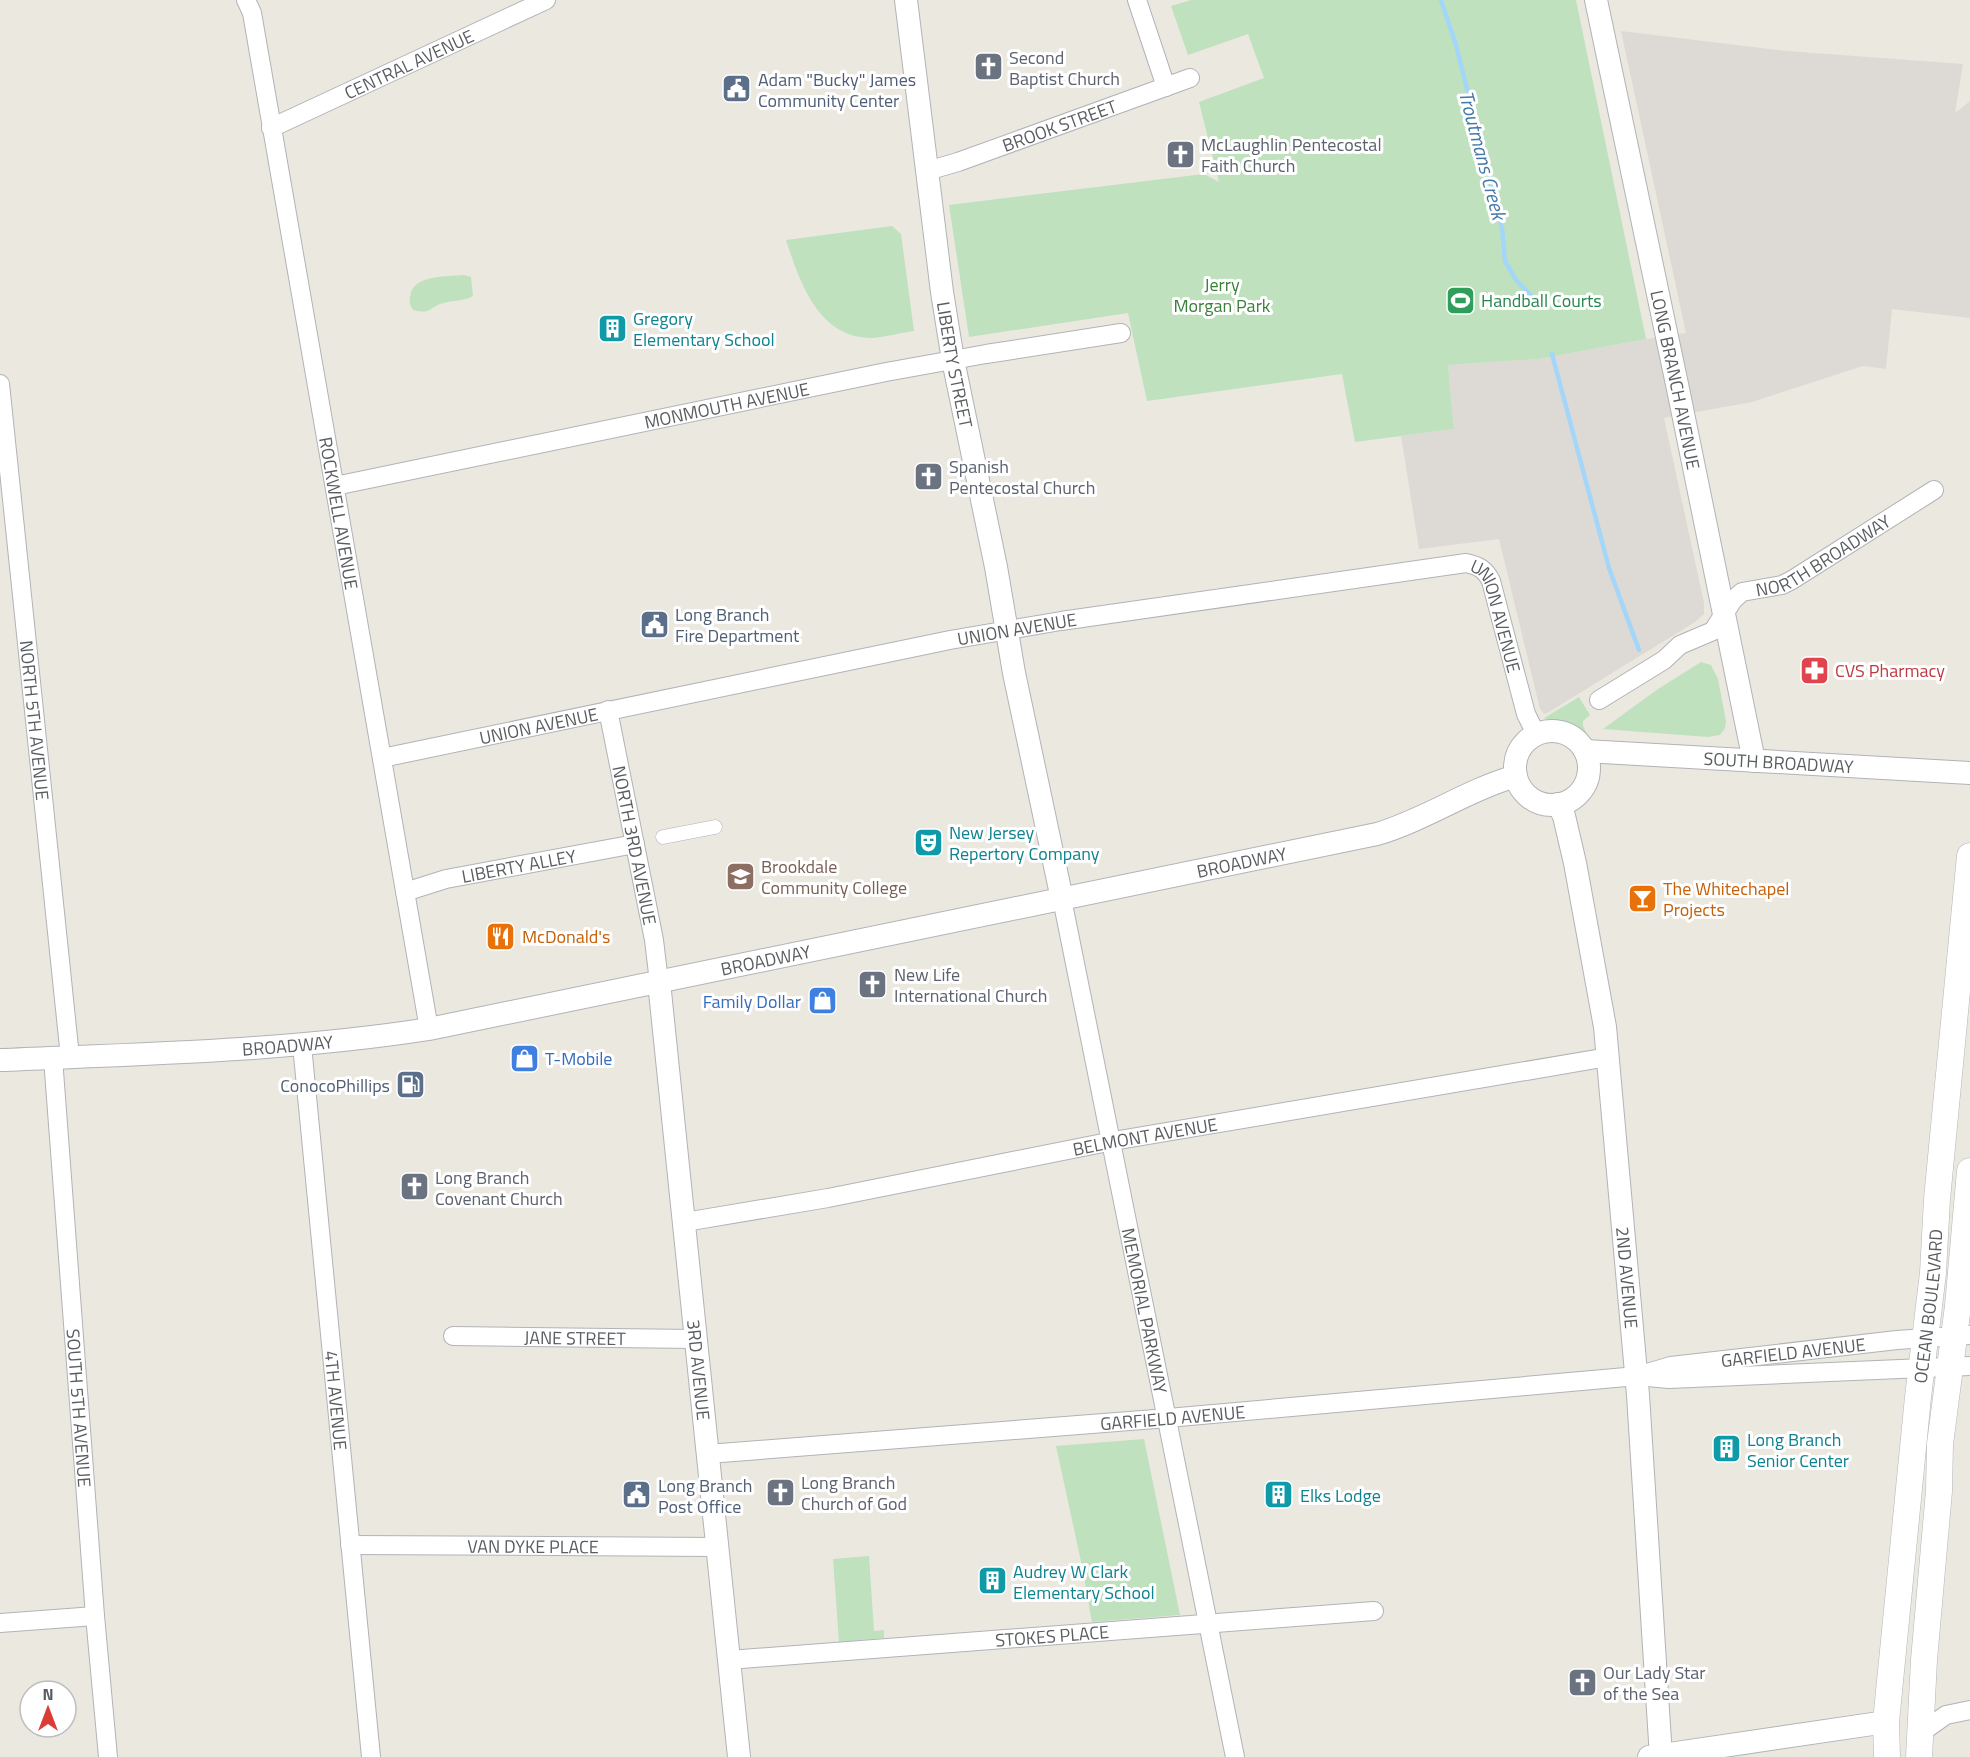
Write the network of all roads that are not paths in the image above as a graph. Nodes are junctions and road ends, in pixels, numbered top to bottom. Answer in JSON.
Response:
{"nodes":[{"id":1,"x":246,"y":0,"type":"edge"},
{"id":2,"x":546,"y":0,"type":"edge"},
{"id":3,"x":906,"y":0,"type":"edge"},
{"id":4,"x":1137,"y":0,"type":"edge"},
{"id":5,"x":1596,"y":0,"type":"edge"},
{"id":6,"x":1190,"y":78,"type":"dead end"},
{"id":7,"x":1166,"y":87,"type":"junction"},
{"id":8,"x":271,"y":128,"type":"junction"},
{"id":9,"x":927,"y":171,"type":"junction"},
{"id":10,"x":1121,"y":333,"type":"dead end"},
{"id":11,"x":953,"y":360,"type":"junction"},
{"id":12,"x":0,"y":384,"type":"edge"},
{"id":13,"x":335,"y":486,"type":"junction"},
{"id":14,"x":1934,"y":490,"type":"dead end"},
{"id":15,"x":1725,"y":615,"type":"junction"},
{"id":16,"x":1007,"y":630,"type":"junction"},
{"id":17,"x":1599,"y":700,"type":"dead end"},
{"id":18,"x":608,"y":710,"type":"junction"},
{"id":19,"x":1536,"y":734,"type":"junction"},
{"id":20,"x":1586,"y":751,"type":"junction"},
{"id":21,"x":382,"y":758,"type":"junction"},
{"id":22,"x":1754,"y":761,"type":"junction"},
{"id":23,"x":1970,"y":773,"type":"edge"},
{"id":24,"x":1516,"y":776,"type":"junction"},
{"id":25,"x":1558,"y":804,"type":"junction"},
{"id":26,"x":715,"y":827,"type":"dead end"},
{"id":27,"x":663,"y":837,"type":"dead end"},
{"id":28,"x":635,"y":844,"type":"junction"},
{"id":29,"x":1970,"y":856,"type":"edge"},
{"id":30,"x":405,"y":892,"type":"junction"},
{"id":31,"x":1062,"y":899,"type":"junction"},
{"id":32,"x":659,"y":982,"type":"junction"},
{"id":33,"x":429,"y":1029,"type":"junction"},
{"id":34,"x":302,"y":1045,"type":"junction"},
{"id":35,"x":62,"y":1057,"type":"junction"},
{"id":36,"x":1608,"y":1057,"type":"junction"},
{"id":37,"x":0,"y":1060,"type":"edge"},
{"id":38,"x":1113,"y":1141,"type":"junction"},
{"id":39,"x":1970,"y":1171,"type":"edge"},
{"id":40,"x":685,"y":1222,"type":"junction"},
{"id":41,"x":453,"y":1336,"type":"dead end"},
{"id":42,"x":1962,"y":1336,"type":"edge"},
{"id":43,"x":1926,"y":1338,"type":"junction"},
{"id":44,"x":695,"y":1339,"type":"junction"},
{"id":45,"x":1960,"y":1366,"type":"edge"},
{"id":46,"x":1922,"y":1369,"type":"junction"},
{"id":47,"x":1636,"y":1376,"type":"junction"},
{"id":48,"x":1168,"y":1418,"type":"junction"},
{"id":49,"x":708,"y":1454,"type":"junction"},
{"id":50,"x":350,"y":1545,"type":"junction"},
{"id":51,"x":718,"y":1547,"type":"junction"},
{"id":52,"x":1374,"y":1611,"type":"dead end"},
{"id":53,"x":95,"y":1616,"type":"junction"},
{"id":54,"x":1209,"y":1622,"type":"junction"},
{"id":55,"x":0,"y":1623,"type":"edge"},
{"id":56,"x":729,"y":1660,"type":"junction"},
{"id":57,"x":1970,"y":1710,"type":"edge"},
{"id":58,"x":1886,"y":1722,"type":"junction"},
{"id":59,"x":1919,"y":1745,"type":"edge"},
{"id":60,"x":1658,"y":1756,"type":"edge"},
{"id":61,"x":108,"y":1757,"type":"edge"},
{"id":62,"x":371,"y":1757,"type":"edge"},
{"id":63,"x":739,"y":1757,"type":"edge"},
{"id":64,"x":1235,"y":1757,"type":"edge"},
{"id":65,"x":1887,"y":1757,"type":"edge"}],
"edges":[{"from":1,"to":8,"type":"street","name":"ROCKWELL AVENUE"},
{"from":2,"to":8,"type":"street","name":"CENTRAL AVENUE"},
{"from":3,"to":9,"type":"street","name":"LIBERTY STREET"},
{"from":4,"to":7,"type":"street"},
{"from":5,"to":15,"type":"street","name":"LONG BRANCH AVENUE"},
{"from":6,"to":7,"type":"street","name":"BROOK STREET"},
{"from":7,"to":9,"type":"street","name":"BROOK STREET"},
{"from":8,"to":13,"type":"street","name":"ROCKWELL AVENUE"},
{"from":9,"to":11,"type":"street","name":"LIBERTY STREET"},
{"from":10,"to":11,"type":"street","name":"MONMOUTH AVENUE"},
{"from":11,"to":13,"type":"street","name":"MONMOUTH AVENUE"},
{"from":11,"to":16,"type":"street","name":"LIBERTY STREET"},
{"from":12,"to":35,"type":"street","name":"NORTH 5TH AVENUE"},
{"from":13,"to":21,"type":"street","name":"ROCKWELL AVENUE"},
{"from":14,"to":15,"type":"street","name":"NORTH BROADWAY"},
{"from":15,"to":17,"type":"street","name":"NORTH BROADWAY"},
{"from":15,"to":22,"type":"street","name":"LONG BRANCH AVENUE"},
{"from":16,"to":18,"type":"street","name":"UNION AVENUE"},
{"from":16,"to":19,"type":"street","name":"UNION AVENUE"},
{"from":16,"to":31,"type":"street","name":"LIBERTY STREET"},
{"from":18,"to":21,"type":"street","name":"UNION AVENUE"},
{"from":18,"to":28,"type":"street","name":"NORTH 3RD AVENUE"},
{"from":19,"to":20,"type":"street"},
{"from":19,"to":24,"type":"street"},
{"from":20,"to":22,"type":"street","name":"SOUTH BROADWAY"},
{"from":20,"to":25,"type":"street"},
{"from":21,"to":30,"type":"street","name":"ROCKWELL AVENUE"},
{"from":22,"to":23,"type":"street","name":"SOUTH BROADWAY"},
{"from":24,"to":25,"type":"street"},
{"from":24,"to":31,"type":"street","name":"BROADWAY"},
{"from":25,"to":36,"type":"street","name":"2ND AVENUE"},
{"from":26,"to":27,"type":"street"},
{"from":28,"to":30,"type":"street","name":"LIBERTY ALLEY"},
{"from":28,"to":32,"type":"street","name":"NORTH 3RD AVENUE"},
{"from":29,"to":43,"type":"main road","name":"OCEAN BOULEVARD"},
{"from":30,"to":33,"type":"street","name":"ROCKWELL AVENUE"},
{"from":31,"to":32,"type":"street","name":"BROADWAY"},
{"from":31,"to":38,"type":"street","name":"MEMORIAL PARKWAY"},
{"from":32,"to":33,"type":"street","name":"BROADWAY"},
{"from":32,"to":40,"type":"street","name":"3RD AVENUE"},
{"from":33,"to":34,"type":"street","name":"BROADWAY"},
{"from":34,"to":35,"type":"street","name":"BROADWAY"},
{"from":34,"to":50,"type":"street","name":"4TH AVENUE"},
{"from":35,"to":37,"type":"street","name":"BROADWAY"},
{"from":35,"to":53,"type":"street","name":"SOUTH 5TH AVENUE"},
{"from":36,"to":38,"type":"street","name":"BELMONT AVENUE"},
{"from":36,"to":47,"type":"street","name":"2ND AVENUE"},
{"from":38,"to":40,"type":"street","name":"BELMONT AVENUE"},
{"from":38,"to":48,"type":"street","name":"MEMORIAL PARKWAY"},
{"from":39,"to":42,"type":"main road","name":"OCEAN BOULEVARD"},
{"from":40,"to":44,"type":"street","name":"3RD AVENUE"},
{"from":41,"to":44,"type":"street","name":"JANE STREET"},
{"from":42,"to":43,"type":"street","name":"GARFIELD AVENUE"},
{"from":42,"to":45,"type":"main road","name":"OCEAN BOULEVARD"},
{"from":43,"to":46,"type":"main road","name":"OCEAN BOULEVARD"},
{"from":43,"to":47,"type":"street","name":"GARFIELD AVENUE"},
{"from":44,"to":49,"type":"street","name":"3RD AVENUE"},
{"from":45,"to":46,"type":"street","name":"GARFIELD AVENUE"},
{"from":45,"to":59,"type":"main road","name":"OCEAN BOULEVARD"},
{"from":46,"to":47,"type":"street","name":"GARFIELD AVENUE"},
{"from":46,"to":58,"type":"main road","name":"OCEAN BOULEVARD"},
{"from":47,"to":48,"type":"street","name":"GARFIELD AVENUE"},
{"from":47,"to":60,"type":"street","name":"2ND AVENUE"},
{"from":48,"to":49,"type":"street","name":"GARFIELD AVENUE"},
{"from":48,"to":54,"type":"street","name":"MEMORIAL PARKWAY"},
{"from":49,"to":51,"type":"street","name":"3RD AVENUE"},
{"from":50,"to":51,"type":"street","name":"VAN DYKE PLACE"},
{"from":50,"to":62,"type":"street","name":"4TH AVENUE"},
{"from":51,"to":56,"type":"street","name":"3RD AVENUE"},
{"from":52,"to":54,"type":"street","name":"STOKES PLACE"},
{"from":53,"to":55,"type":"street"},
{"from":53,"to":61,"type":"street","name":"SOUTH 5TH AVENUE"},
{"from":54,"to":56,"type":"street","name":"STOKES PLACE"},
{"from":54,"to":64,"type":"street","name":"MEMORIAL PARKWAY"},
{"from":56,"to":63,"type":"street","name":"3RD AVENUE"},
{"from":57,"to":59,"type":"street"},
{"from":58,"to":60,"type":"street"},
{"from":58,"to":65,"type":"main road","name":"OCEAN BOULEVARD"}]}
